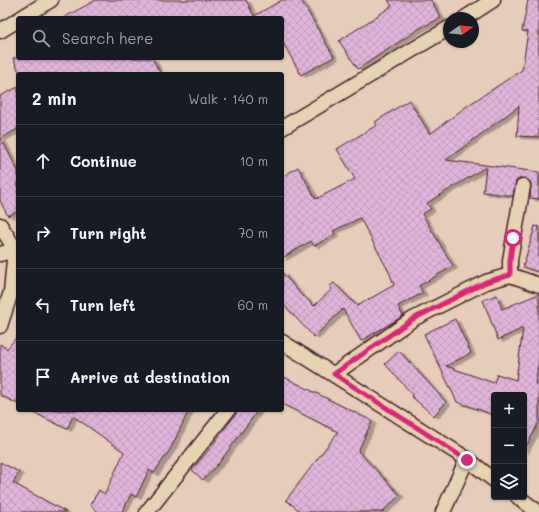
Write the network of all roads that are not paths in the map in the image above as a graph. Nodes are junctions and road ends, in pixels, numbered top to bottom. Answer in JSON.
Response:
{"nodes":[{"id":1,"x":51,"y":0,"type":"edge"},
{"id":2,"x":493,"y":0,"type":"edge"},
{"id":3,"x":474,"y":12,"type":"edge"},
{"id":4,"x":24,"y":16,"type":"edge"},
{"id":5,"x":16,"y":21,"type":"edge"},
{"id":6,"x":0,"y":31,"type":"edge"},
{"id":7,"x":443,"y":32,"type":"edge"},
{"id":8,"x":284,"y":127,"type":"edge"},
{"id":9,"x":522,"y":186,"type":"dead end"},
{"id":10,"x":0,"y":224,"type":"edge"},
{"id":11,"x":16,"y":248,"type":"edge"},
{"id":12,"x":16,"y":249,"type":"edge"},
{"id":13,"x":0,"y":254,"type":"edge"},
{"id":14,"x":16,"y":256,"type":"edge"},
{"id":15,"x":510,"y":275,"type":"junction"},
{"id":16,"x":539,"y":285,"type":"edge"},
{"id":17,"x":0,"y":326,"type":"edge"},
{"id":18,"x":284,"y":344,"type":"edge"},
{"id":19,"x":334,"y":374,"type":"junction"},
{"id":20,"x":226,"y":412,"type":"edge"},
{"id":21,"x":467,"y":460,"type":"junction"},
{"id":22,"x":491,"y":478,"type":"edge"},
{"id":23,"x":522,"y":500,"type":"edge"},
{"id":24,"x":146,"y":512,"type":"edge"},
{"id":25,"x":443,"y":512,"type":"edge"},
{"id":26,"x":538,"y":512,"type":"edge"}],
"edges":[{"from":1,"to":4,"type":"street"},
{"from":2,"to":3,"type":"street"},
{"from":5,"to":6,"type":"street"},
{"from":7,"to":8,"type":"street"},
{"from":9,"to":15,"type":"street"},
{"from":10,"to":11,"type":"street"},
{"from":12,"to":13,"type":"street"},
{"from":14,"to":17,"type":"street"},
{"from":15,"to":16,"type":"street"},
{"from":15,"to":19,"type":"street"},
{"from":18,"to":19,"type":"street"},
{"from":19,"to":21,"type":"street"},
{"from":20,"to":24,"type":"street"},
{"from":21,"to":22,"type":"street"},
{"from":21,"to":25,"type":"street"},
{"from":23,"to":26,"type":"street"}]}
